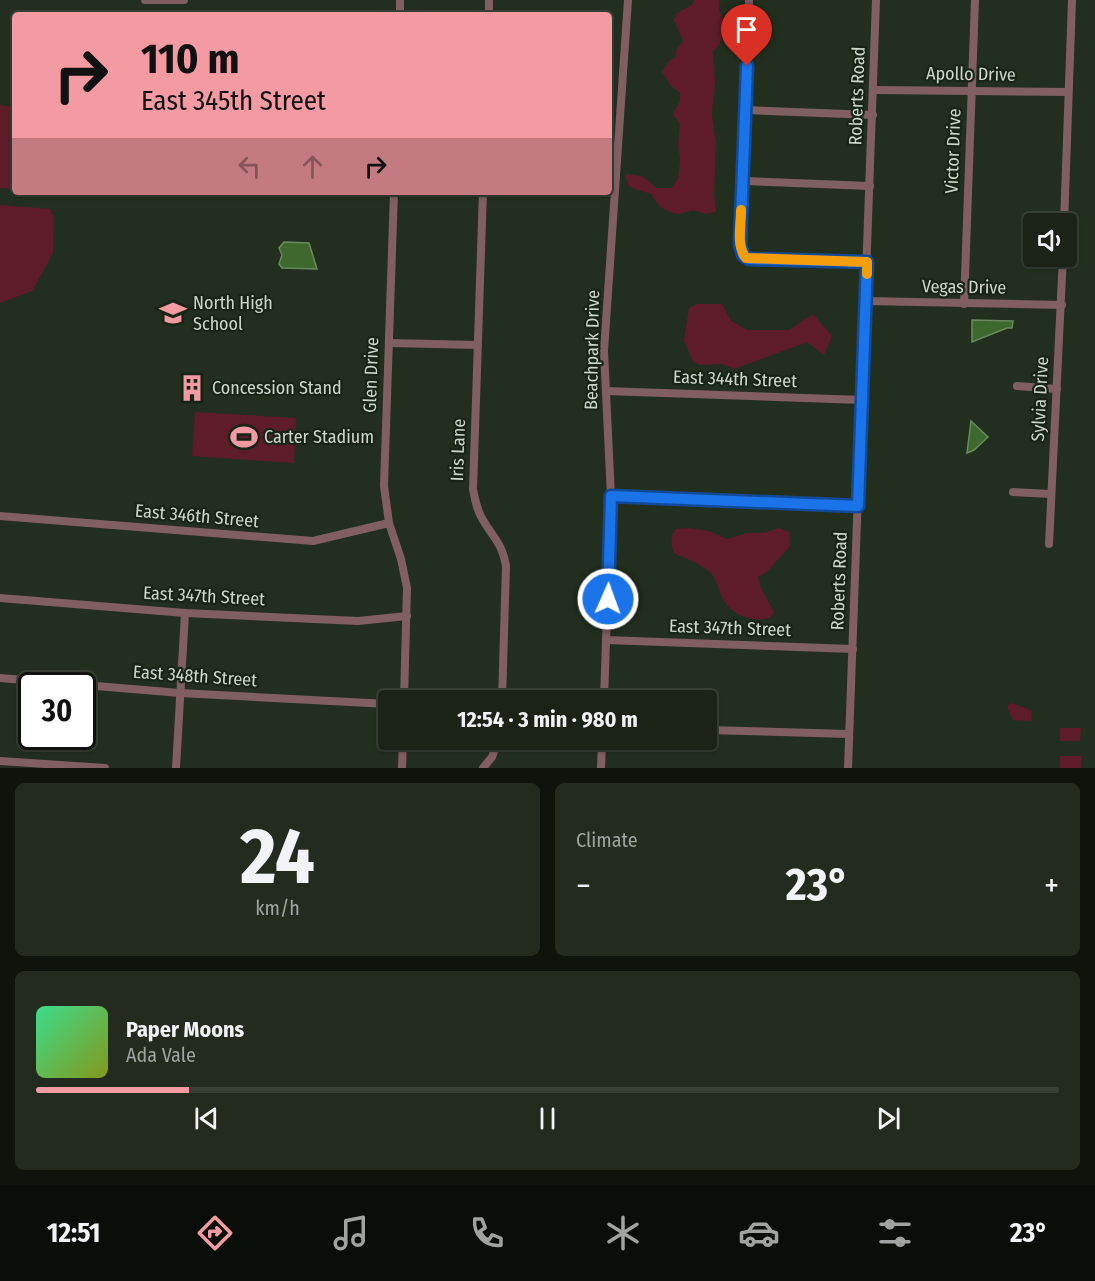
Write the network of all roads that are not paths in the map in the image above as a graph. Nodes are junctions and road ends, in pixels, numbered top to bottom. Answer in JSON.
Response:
{"nodes":[{"id":1,"x":145,"y":0,"type":"edge"},
{"id":2,"x":184,"y":0,"type":"edge"},
{"id":3,"x":628,"y":0,"type":"edge"},
{"id":4,"x":749,"y":0,"type":"edge"},
{"id":5,"x":876,"y":0,"type":"edge"},
{"id":6,"x":975,"y":0,"type":"edge"},
{"id":7,"x":1072,"y":0,"type":"edge"},
{"id":8,"x":874,"y":90,"type":"junction"},
{"id":9,"x":972,"y":91,"type":"junction"},
{"id":10,"x":1068,"y":92,"type":"junction"},
{"id":11,"x":745,"y":110,"type":"junction"},
{"id":12,"x":873,"y":115,"type":"junction"},
{"id":13,"x":743,"y":181,"type":"junction"},
{"id":14,"x":870,"y":186,"type":"junction"},
{"id":15,"x":394,"y":195,"type":"edge"},
{"id":16,"x":483,"y":195,"type":"edge"},
{"id":17,"x":1064,"y":213,"type":"edge"},
{"id":18,"x":867,"y":262,"type":"junction"},
{"id":19,"x":1063,"y":267,"type":"edge"},
{"id":20,"x":866,"y":301,"type":"junction"},
{"id":21,"x":964,"y":304,"type":"junction"},
{"id":22,"x":1062,"y":305,"type":"junction"},
{"id":23,"x":389,"y":343,"type":"junction"},
{"id":24,"x":478,"y":345,"type":"junction"},
{"id":25,"x":1017,"y":386,"type":"dead end"},
{"id":26,"x":1057,"y":389,"type":"junction"},
{"id":27,"x":606,"y":391,"type":"junction"},
{"id":28,"x":862,"y":400,"type":"junction"},
{"id":29,"x":1013,"y":492,"type":"dead end"},
{"id":30,"x":1051,"y":494,"type":"junction"},
{"id":31,"x":611,"y":496,"type":"junction"},
{"id":32,"x":858,"y":506,"type":"junction"},
{"id":33,"x":0,"y":516,"type":"edge"},
{"id":34,"x":389,"y":523,"type":"junction"},
{"id":35,"x":1049,"y":544,"type":"dead end"},
{"id":36,"x":0,"y":598,"type":"edge"},
{"id":37,"x":184,"y":613,"type":"junction"},
{"id":38,"x":407,"y":616,"type":"junction"},
{"id":39,"x":606,"y":640,"type":"junction"},
{"id":40,"x":853,"y":649,"type":"junction"},
{"id":41,"x":0,"y":678,"type":"edge"},
{"id":42,"x":404,"y":690,"type":"edge"},
{"id":43,"x":502,"y":690,"type":"edge"},
{"id":44,"x":604,"y":690,"type":"edge"},
{"id":45,"x":180,"y":693,"type":"junction"},
{"id":46,"x":378,"y":703,"type":"edge"},
{"id":47,"x":717,"y":730,"type":"edge"},
{"id":48,"x":849,"y":734,"type":"junction"},
{"id":49,"x":403,"y":750,"type":"edge"},
{"id":50,"x":494,"y":750,"type":"edge"},
{"id":51,"x":602,"y":750,"type":"edge"},
{"id":52,"x":0,"y":760,"type":"edge"},
{"id":53,"x":105,"y":768,"type":"edge"},
{"id":54,"x":176,"y":768,"type":"edge"},
{"id":55,"x":402,"y":768,"type":"edge"},
{"id":56,"x":483,"y":768,"type":"edge"},
{"id":57,"x":601,"y":768,"type":"edge"},
{"id":58,"x":848,"y":768,"type":"edge"}],
"edges":[{"from":1,"to":2,"type":"street"},
{"from":3,"to":27,"type":"street","name":"Beachpark Drive"},
{"from":4,"to":11,"type":"street"},
{"from":5,"to":8,"type":"street","name":"Roberts Road"},
{"from":6,"to":9,"type":"street","name":"Victor Drive"},
{"from":7,"to":10,"type":"street"},
{"from":8,"to":9,"type":"street","name":"Apollo Drive"},
{"from":8,"to":12,"type":"street","name":"Roberts Road"},
{"from":9,"to":10,"type":"street","name":"Apollo Drive"},
{"from":9,"to":21,"type":"street","name":"Victor Drive"},
{"from":10,"to":17,"type":"street"},
{"from":11,"to":12,"type":"street"},
{"from":11,"to":13,"type":"street"},
{"from":12,"to":14,"type":"street","name":"Roberts Road"},
{"from":13,"to":14,"type":"street"},
{"from":13,"to":18,"type":"street"},
{"from":14,"to":18,"type":"street","name":"Roberts Road"},
{"from":15,"to":23,"type":"street","name":"Glen Drive"},
{"from":16,"to":24,"type":"street","name":"Iris Lane"},
{"from":18,"to":20,"type":"street","name":"Roberts Road"},
{"from":19,"to":22,"type":"street","name":"Sylvia Drive"},
{"from":20,"to":21,"type":"street","name":"Vegas Drive"},
{"from":20,"to":28,"type":"street","name":"Roberts Road"},
{"from":21,"to":22,"type":"street","name":"Vegas Drive"},
{"from":22,"to":26,"type":"street","name":"Sylvia Drive"},
{"from":23,"to":24,"type":"street"},
{"from":23,"to":34,"type":"street","name":"Glen Drive"},
{"from":24,"to":43,"type":"street","name":"Iris Lane"},
{"from":25,"to":26,"type":"street"},
{"from":26,"to":30,"type":"street","name":"Sylvia Drive"},
{"from":27,"to":28,"type":"street","name":"East 344th Street"},
{"from":27,"to":31,"type":"street","name":"Beachpark Drive"},
{"from":28,"to":32,"type":"street","name":"Roberts Road"},
{"from":29,"to":30,"type":"street"},
{"from":30,"to":35,"type":"street","name":"Sylvia Drive"},
{"from":31,"to":32,"type":"street"},
{"from":31,"to":39,"type":"street","name":"Beachpark Drive"},
{"from":32,"to":40,"type":"street","name":"Roberts Road"},
{"from":33,"to":34,"type":"street","name":"East 346th Street"},
{"from":34,"to":38,"type":"street","name":"Glen Drive"},
{"from":36,"to":37,"type":"street","name":"East 347th Street"},
{"from":37,"to":38,"type":"street","name":"East 347th Street"},
{"from":37,"to":45,"type":"street"},
{"from":38,"to":42,"type":"street","name":"Glen Drive"},
{"from":39,"to":40,"type":"street","name":"East 347th Street"},
{"from":39,"to":44,"type":"street","name":"Beachpark Drive"},
{"from":40,"to":48,"type":"street","name":"Roberts Road"},
{"from":41,"to":45,"type":"street","name":"East 348th Street"},
{"from":45,"to":46,"type":"street","name":"East 348th Street"},
{"from":45,"to":54,"type":"street"},
{"from":47,"to":48,"type":"street"},
{"from":48,"to":58,"type":"street","name":"Roberts Road"},
{"from":49,"to":55,"type":"street"},
{"from":50,"to":56,"type":"street"},
{"from":51,"to":57,"type":"street"},
{"from":52,"to":53,"type":"street"}]}
